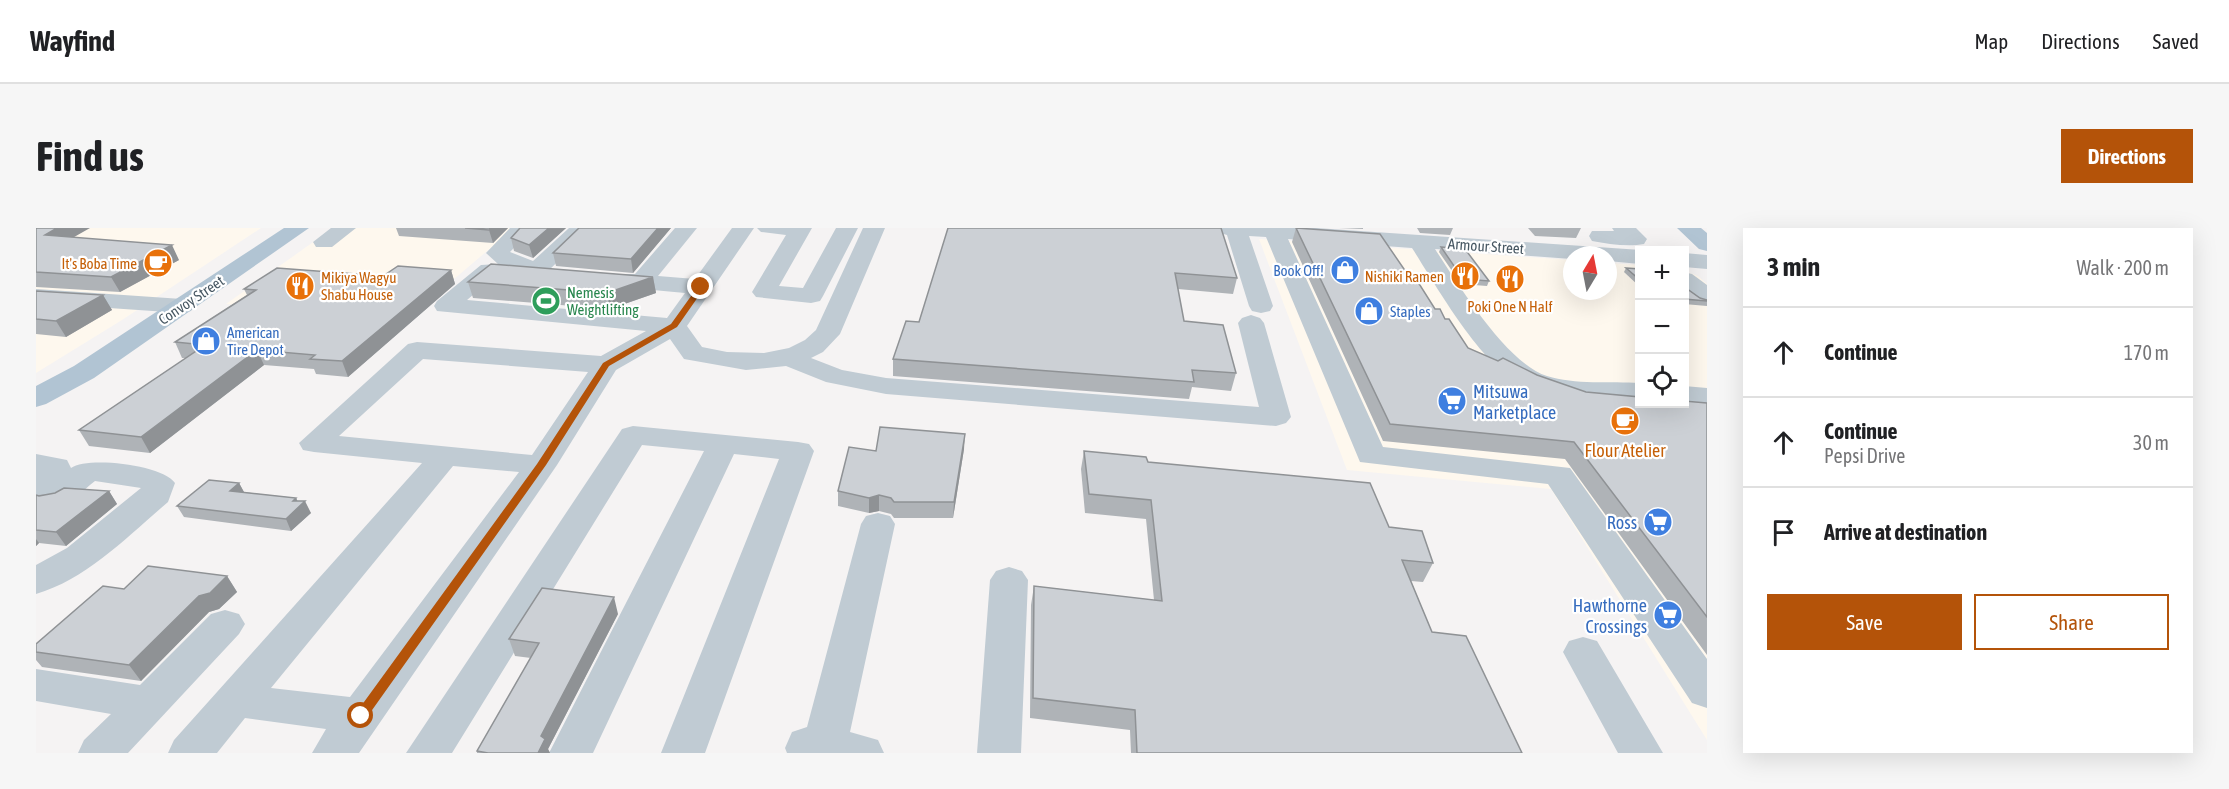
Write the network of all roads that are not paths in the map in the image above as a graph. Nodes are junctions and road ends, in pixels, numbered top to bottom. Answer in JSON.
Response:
{"nodes":[{"id":1,"x":298,"y":228,"type":"edge"},
{"id":2,"x":345,"y":228,"type":"edge"},
{"id":3,"x":522,"y":228,"type":"edge"},
{"id":4,"x":581,"y":228,"type":"edge"},
{"id":5,"x":686,"y":228,"type":"edge"},
{"id":6,"x":743,"y":228,"type":"edge"},
{"id":7,"x":768,"y":228,"type":"edge"},
{"id":8,"x":847,"y":228,"type":"edge"},
{"id":9,"x":874,"y":228,"type":"edge"},
{"id":10,"x":1230,"y":228,"type":"edge"},
{"id":11,"x":1623,"y":228,"type":"edge"},
{"id":12,"x":1688,"y":228,"type":"edge"},
{"id":13,"x":801,"y":229,"type":"edge"},
{"id":14,"x":1274,"y":231,"type":"junction"},
{"id":15,"x":1582,"y":232,"type":"edge"},
{"id":16,"x":1406,"y":237,"type":"edge"},
{"id":17,"x":324,"y":242,"type":"dead end"},
{"id":18,"x":1707,"y":244,"type":"edge"},
{"id":19,"x":1597,"y":246,"type":"edge"},
{"id":20,"x":1563,"y":251,"type":"edge"},
{"id":21,"x":1617,"y":256,"type":"edge"},
{"id":22,"x":1635,"y":257,"type":"edge"},
{"id":23,"x":1689,"y":260,"type":"edge"},
{"id":24,"x":1707,"y":262,"type":"edge"},
{"id":25,"x":536,"y":270,"type":"junction"},
{"id":26,"x":1617,"y":270,"type":"edge"},
{"id":27,"x":1635,"y":271,"type":"edge"},
{"id":28,"x":575,"y":275,"type":"junction"},
{"id":29,"x":644,"y":278,"type":"junction"},
{"id":30,"x":36,"y":285,"type":"edge"},
{"id":31,"x":703,"y":285,"type":"junction"},
{"id":32,"x":1689,"y":287,"type":"edge"},
{"id":33,"x":137,"y":294,"type":"dead end"},
{"id":34,"x":36,"y":296,"type":"edge"},
{"id":35,"x":182,"y":306,"type":"junction"},
{"id":36,"x":1702,"y":308,"type":"edge"},
{"id":37,"x":674,"y":326,"type":"junction"},
{"id":38,"x":789,"y":357,"type":"junction"},
{"id":39,"x":606,"y":365,"type":"junction"},
{"id":40,"x":84,"y":372,"type":"junction"},
{"id":41,"x":1635,"y":392,"type":"edge"},
{"id":42,"x":1689,"y":395,"type":"edge"},
{"id":43,"x":1707,"y":397,"type":"edge"},
{"id":44,"x":36,"y":398,"type":"edge"},
{"id":45,"x":36,"y":423,"type":"edge"},
{"id":46,"x":723,"y":443,"type":"junction"},
{"id":47,"x":445,"y":456,"type":"junction"},
{"id":48,"x":36,"y":465,"type":"edge"},
{"id":49,"x":541,"y":465,"type":"junction"},
{"id":50,"x":151,"y":480,"type":"junction"},
{"id":51,"x":44,"y":493,"type":"edge"},
{"id":52,"x":878,"y":524,"type":"dead end"},
{"id":53,"x":36,"y":573,"type":"edge"},
{"id":54,"x":1009,"y":580,"type":"dead end"},
{"id":55,"x":36,"y":581,"type":"edge"},
{"id":56,"x":225,"y":624,"type":"dead end"},
{"id":57,"x":1583,"y":652,"type":"dead end"},
{"id":58,"x":36,"y":685,"type":"edge"},
{"id":59,"x":1707,"y":691,"type":"edge"},
{"id":60,"x":236,"y":700,"type":"junction"},
{"id":61,"x":149,"y":703,"type":"junction"},
{"id":62,"x":361,"y":716,"type":"junction"},
{"id":63,"x":831,"y":751,"type":"edge"},
{"id":64,"x":100,"y":753,"type":"edge"},
{"id":65,"x":190,"y":753,"type":"edge"},
{"id":66,"x":334,"y":753,"type":"edge"},
{"id":67,"x":428,"y":753,"type":"edge"},
{"id":68,"x":571,"y":753,"type":"edge"},
{"id":69,"x":683,"y":753,"type":"edge"},
{"id":70,"x":999,"y":753,"type":"edge"},
{"id":71,"x":1641,"y":753,"type":"edge"}],
"edges":[{"from":1,"to":35,"type":"main road","name":"Convoy Street"},
{"from":2,"to":17,"type":"street"},
{"from":3,"to":25,"type":"street"},
{"from":4,"to":25,"type":"street"},
{"from":5,"to":29,"type":"street"},
{"from":6,"to":31,"type":"street"},
{"from":7,"to":13,"type":"street"},
{"from":8,"to":13,"type":"street"},
{"from":9,"to":38,"type":"street"},
{"from":10,"to":14,"type":"street","name":"Armour Street"},
{"from":10,"to":38,"type":"street"},
{"from":11,"to":15,"type":"street"},
{"from":12,"to":18,"type":"main road"},
{"from":14,"to":16,"type":"street","name":"Armour Street"},
{"from":14,"to":59,"type":"street"},
{"from":15,"to":19,"type":"street"},
{"from":16,"to":20,"type":"street","name":"Armour Street"},
{"from":16,"to":41,"type":"street"},
{"from":21,"to":22,"type":"street","name":"Armour Street"},
{"from":23,"to":24,"type":"street"},
{"from":25,"to":28,"type":"street"},
{"from":26,"to":27,"type":"street"},
{"from":28,"to":29,"type":"street"},
{"from":28,"to":31,"type":"street"},
{"from":28,"to":37,"type":"street"},
{"from":29,"to":31,"type":"street"},
{"from":30,"to":33,"type":"street"},
{"from":31,"to":37,"type":"street"},
{"from":32,"to":36,"type":"street"},
{"from":34,"to":35,"type":"street"},
{"from":35,"to":40,"type":"main road","name":"Convoy Street"},
{"from":37,"to":38,"type":"street"},
{"from":37,"to":39,"type":"street"},
{"from":39,"to":47,"type":"street"},
{"from":39,"to":49,"type":"street"},
{"from":40,"to":44,"type":"main road","name":"Convoy Street"},
{"from":40,"to":45,"type":"main road","name":"Convoy Street"},
{"from":42,"to":43,"type":"street"},
{"from":46,"to":67,"type":"street"},
{"from":46,"to":68,"type":"street"},
{"from":46,"to":69,"type":"street"},
{"from":47,"to":49,"type":"street"},
{"from":47,"to":60,"type":"street"},
{"from":48,"to":51,"type":"street"},
{"from":49,"to":62,"type":"street"},
{"from":50,"to":51,"type":"street"},
{"from":50,"to":53,"type":"street"},
{"from":50,"to":55,"type":"street"},
{"from":52,"to":63,"type":"street"},
{"from":54,"to":70,"type":"street"},
{"from":56,"to":61,"type":"street"},
{"from":57,"to":71,"type":"street"},
{"from":58,"to":61,"type":"street"},
{"from":60,"to":62,"type":"street"},
{"from":60,"to":65,"type":"street"},
{"from":61,"to":64,"type":"street"},
{"from":62,"to":66,"type":"street"}]}
